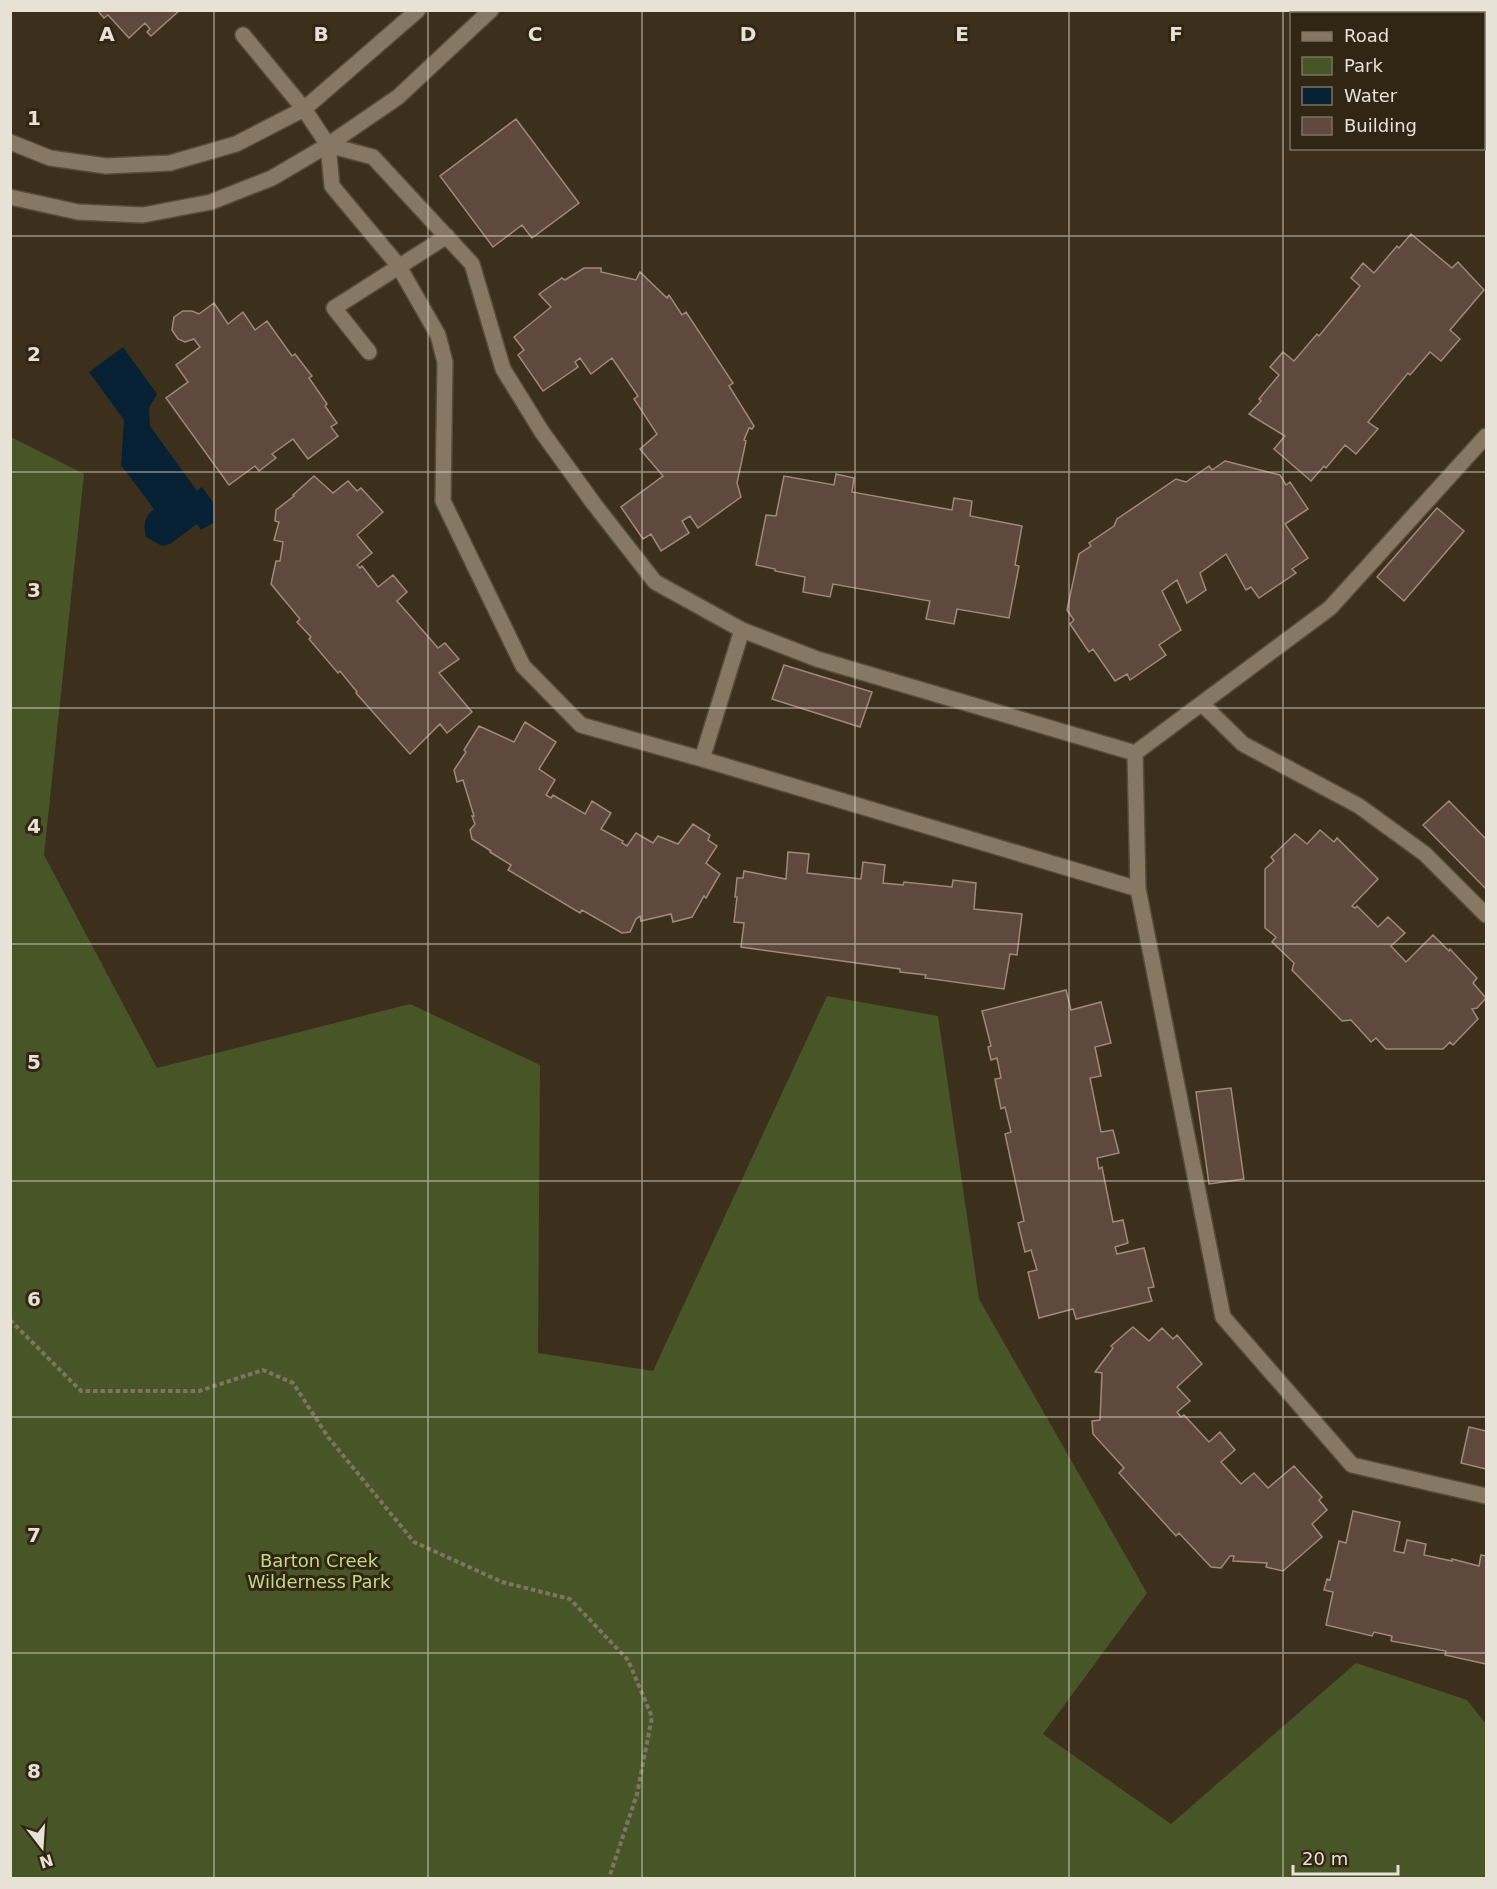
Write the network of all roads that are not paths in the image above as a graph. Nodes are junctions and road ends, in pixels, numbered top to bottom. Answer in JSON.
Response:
{"nodes":[{"id":1,"x":418,"y":10,"type":"edge"},
{"id":2,"x":491,"y":10,"type":"edge"},
{"id":3,"x":243,"y":35,"type":"dead end"},
{"id":4,"x":304,"y":109,"type":"junction"},
{"id":5,"x":10,"y":142,"type":"edge"},
{"id":6,"x":328,"y":145,"type":"junction"},
{"id":7,"x":10,"y":197,"type":"edge"},
{"id":8,"x":447,"y":236,"type":"junction"},
{"id":9,"x":398,"y":265,"type":"junction"},
{"id":10,"x":369,"y":352,"type":"dead end"},
{"id":11,"x":1486,"y":436,"type":"edge"},
{"id":12,"x":742,"y":630,"type":"junction"},
{"id":13,"x":1202,"y":704,"type":"junction"},
{"id":14,"x":1135,"y":753,"type":"junction"},
{"id":15,"x":702,"y":759,"type":"junction"},
{"id":16,"x":1138,"y":889,"type":"junction"},
{"id":17,"x":1486,"y":915,"type":"edge"},
{"id":18,"x":1486,"y":1496,"type":"edge"}],
"edges":[{"from":1,"to":4,"type":"street"},
{"from":2,"to":6,"type":"street"},
{"from":3,"to":4,"type":"street"},
{"from":4,"to":5,"type":"street"},
{"from":4,"to":6,"type":"street"},
{"from":6,"to":7,"type":"street"},
{"from":6,"to":8,"type":"street"},
{"from":6,"to":9,"type":"street"},
{"from":8,"to":9,"type":"street"},
{"from":8,"to":12,"type":"street"},
{"from":9,"to":10,"type":"street"},
{"from":9,"to":15,"type":"street"},
{"from":11,"to":13,"type":"street"},
{"from":12,"to":14,"type":"street"},
{"from":12,"to":15,"type":"street"},
{"from":13,"to":14,"type":"street"},
{"from":13,"to":17,"type":"street"},
{"from":14,"to":16,"type":"street"},
{"from":15,"to":16,"type":"street"},
{"from":16,"to":18,"type":"street"}]}
